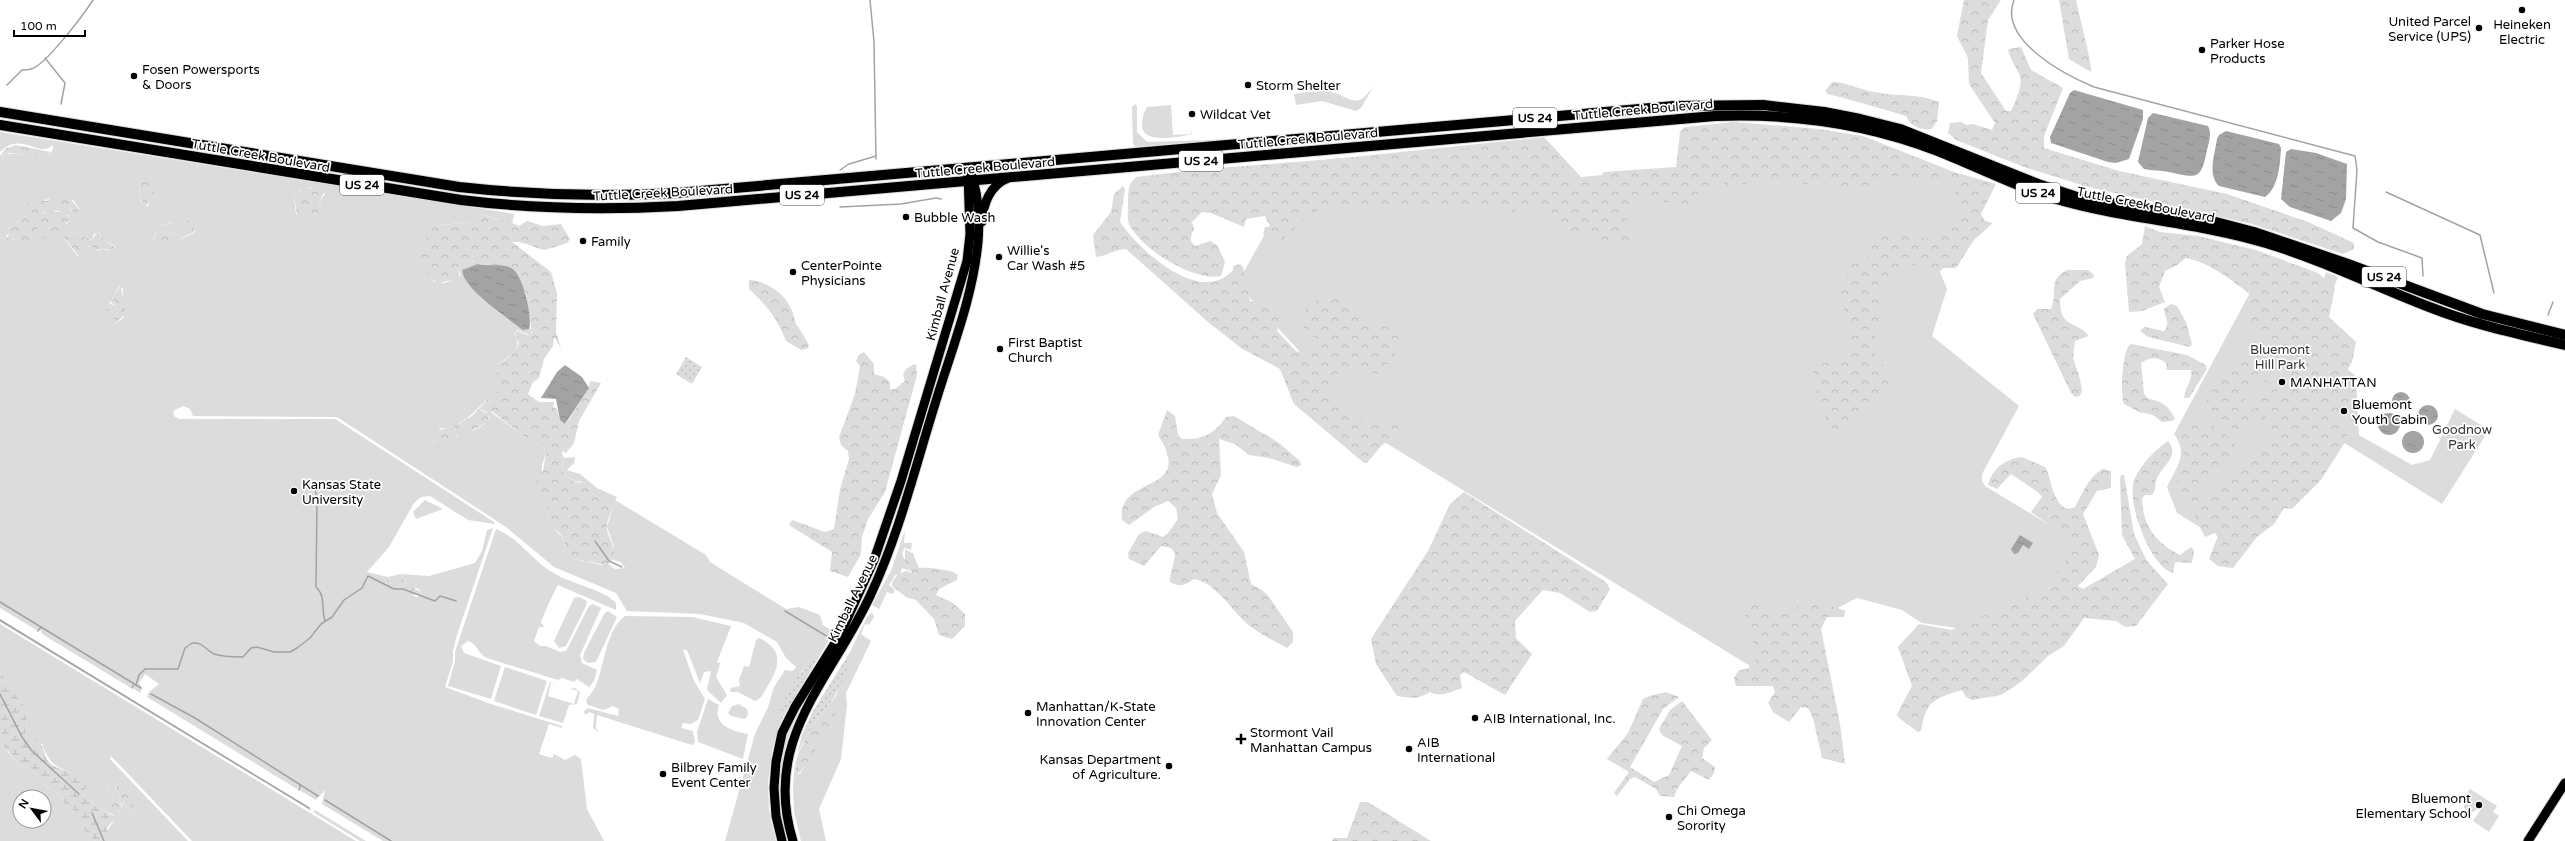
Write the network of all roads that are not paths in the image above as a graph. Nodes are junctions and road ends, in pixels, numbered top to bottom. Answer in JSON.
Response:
{"nodes":[{"id":1,"x":0,"y":112,"type":"edge"},
{"id":2,"x":0,"y":125,"type":"edge"},
{"id":3,"x":970,"y":168,"type":"junction"},
{"id":4,"x":1008,"y":178,"type":"junction"},
{"id":5,"x":971,"y":181,"type":"junction"},
{"id":6,"x":978,"y":241,"type":"junction"},
{"id":7,"x":2428,"y":294,"type":"junction"},
{"id":8,"x":2459,"y":318,"type":"junction"},
{"id":9,"x":2464,"y":328,"type":"dead end"},
{"id":10,"x":2565,"y":335,"type":"edge"},
{"id":11,"x":2565,"y":345,"type":"edge"},
{"id":12,"x":861,"y":593,"type":"junction"},
{"id":13,"x":834,"y":663,"type":"junction"},
{"id":14,"x":2565,"y":783,"type":"edge"},
{"id":15,"x":782,"y":841,"type":"edge"},
{"id":16,"x":793,"y":841,"type":"edge"},
{"id":17,"x":2528,"y":841,"type":"edge"}],
"edges":[{"from":1,"to":3,"type":"highway","name":"Tuttle Creek Boulevard","number":"US 24"},
{"from":2,"to":5,"type":"highway","name":"Tuttle Creek Boulevard","number":"US 24"},
{"from":3,"to":5,"type":"main road","name":"Kimball Avenue"},
{"from":3,"to":7,"type":"highway","name":"Tuttle Creek Boulevard","number":"US 24"},
{"from":4,"to":5,"type":"highway","name":"Tuttle Creek Boulevard","number":"US 24"},
{"from":4,"to":6,"type":"main road"},
{"from":4,"to":8,"type":"highway","name":"Tuttle Creek Boulevard","number":"US 24"},
{"from":5,"to":6,"type":"main road","name":"Kimball Avenue"},
{"from":5,"to":12,"type":"main road","name":"Kimball Avenue"},
{"from":6,"to":13,"type":"main road","name":"Kimball Avenue"},
{"from":7,"to":8,"type":"highway"},
{"from":7,"to":10,"type":"highway","name":"Tuttle Creek Boulevard","number":"US 24"},
{"from":8,"to":9,"type":"highway"},
{"from":8,"to":11,"type":"highway","name":"Tuttle Creek Boulevard","number":"US 24"},
{"from":12,"to":13,"type":"main road"},
{"from":12,"to":15,"type":"main road","name":"Kimball Avenue"},
{"from":13,"to":16,"type":"main road","name":"Kimball Avenue"},
{"from":14,"to":17,"type":"main road"}]}
